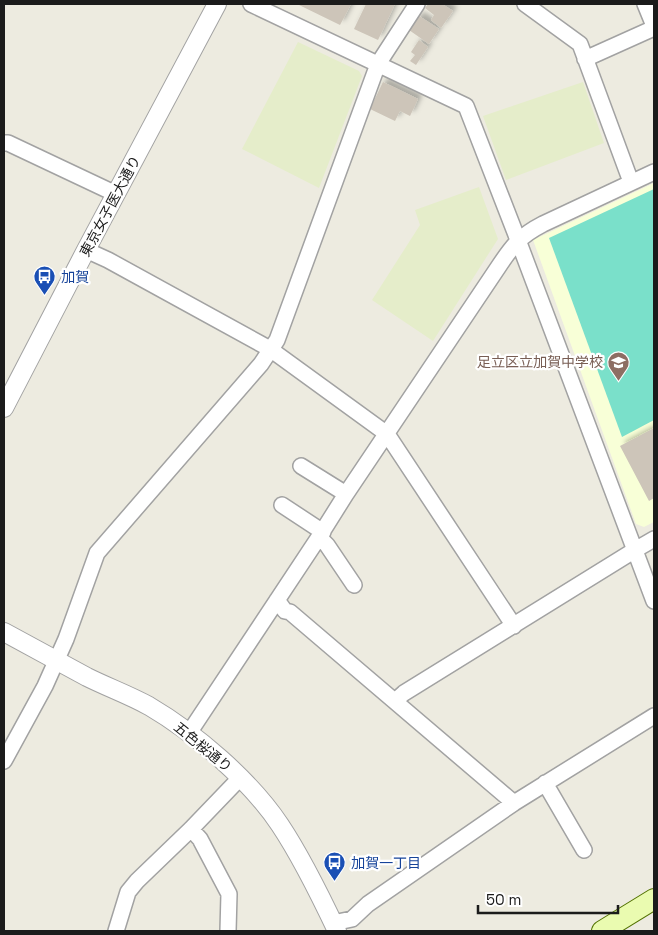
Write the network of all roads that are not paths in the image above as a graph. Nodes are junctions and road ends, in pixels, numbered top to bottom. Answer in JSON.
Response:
{"nodes":[{"id":1,"x":217,"y":4,"type":"edge"},
{"id":2,"x":251,"y":4,"type":"edge"},
{"id":3,"x":417,"y":4,"type":"edge"},
{"id":4,"x":525,"y":4,"type":"edge"},
{"id":5,"x":645,"y":4,"type":"edge"},
{"id":6,"x":654,"y":27,"type":"edge"},
{"id":7,"x":585,"y":59,"type":"junction"},
{"id":8,"x":378,"y":64,"type":"junction"},
{"id":9,"x":4,"y":142,"type":"edge"},
{"id":10,"x":654,"y":172,"type":"edge"},
{"id":11,"x":631,"y":182,"type":"junction"},
{"id":12,"x":116,"y":194,"type":"junction"},
{"id":13,"x":518,"y":240,"type":"junction"},
{"id":14,"x":86,"y":250,"type":"junction"},
{"id":15,"x":270,"y":349,"type":"junction"},
{"id":16,"x":4,"y":408,"type":"edge"},
{"id":17,"x":387,"y":434,"type":"junction"},
{"id":18,"x":301,"y":466,"type":"dead end"},
{"id":19,"x":346,"y":494,"type":"junction"},
{"id":20,"x":282,"y":505,"type":"dead end"},
{"id":21,"x":321,"y":535,"type":"junction"},
{"id":22,"x":654,"y":539,"type":"edge"},
{"id":23,"x":635,"y":550,"type":"junction"},
{"id":24,"x":354,"y":585,"type":"dead end"},
{"id":25,"x":277,"y":600,"type":"junction"},
{"id":26,"x":654,"y":601,"type":"edge"},
{"id":27,"x":514,"y":626,"type":"junction"},
{"id":28,"x":4,"y":632,"type":"edge"},
{"id":29,"x":56,"y":660,"type":"junction"},
{"id":30,"x":395,"y":701,"type":"junction"},
{"id":31,"x":654,"y":716,"type":"edge"},
{"id":32,"x":188,"y":733,"type":"junction"},
{"id":33,"x":4,"y":760,"type":"edge"},
{"id":34,"x":240,"y":778,"type":"junction"},
{"id":35,"x":545,"y":784,"type":"junction"},
{"id":36,"x":514,"y":803,"type":"junction"},
{"id":37,"x":191,"y":829,"type":"junction"},
{"id":38,"x":584,"y":850,"type":"dead end"},
{"id":39,"x":654,"y":899,"type":"edge"},
{"id":40,"x":335,"y":927,"type":"edge"},
{"id":41,"x":116,"y":931,"type":"edge"},
{"id":42,"x":228,"y":931,"type":"edge"},
{"id":43,"x":602,"y":931,"type":"edge"}],
"edges":[{"from":1,"to":12,"type":"street","name":"東京女子医大通り"},
{"from":2,"to":8,"type":"street"},
{"from":3,"to":8,"type":"street"},
{"from":4,"to":7,"type":"street"},
{"from":5,"to":6,"type":"street"},
{"from":6,"to":7,"type":"street"},
{"from":7,"to":11,"type":"street"},
{"from":8,"to":13,"type":"street"},
{"from":8,"to":15,"type":"street"},
{"from":9,"to":12,"type":"street"},
{"from":10,"to":11,"type":"street"},
{"from":11,"to":13,"type":"street"},
{"from":12,"to":14,"type":"street","name":"東京女子医大通り"},
{"from":13,"to":17,"type":"street"},
{"from":13,"to":23,"type":"street"},
{"from":14,"to":15,"type":"street"},
{"from":14,"to":16,"type":"street","name":"東京女子医大通り"},
{"from":15,"to":17,"type":"street"},
{"from":15,"to":29,"type":"street"},
{"from":17,"to":19,"type":"street"},
{"from":17,"to":27,"type":"street"},
{"from":18,"to":19,"type":"street"},
{"from":19,"to":21,"type":"street"},
{"from":20,"to":21,"type":"street"},
{"from":21,"to":24,"type":"street"},
{"from":21,"to":25,"type":"street"},
{"from":22,"to":23,"type":"street"},
{"from":23,"to":26,"type":"street"},
{"from":23,"to":27,"type":"street"},
{"from":25,"to":30,"type":"street"},
{"from":25,"to":32,"type":"street"},
{"from":27,"to":30,"type":"street"},
{"from":28,"to":29,"type":"street","name":"五色桜通り"},
{"from":29,"to":32,"type":"street","name":"五色桜通り"},
{"from":29,"to":33,"type":"street"},
{"from":30,"to":36,"type":"street"},
{"from":31,"to":35,"type":"street"},
{"from":32,"to":34,"type":"street","name":"五色桜通り"},
{"from":34,"to":37,"type":"street"},
{"from":34,"to":40,"type":"street","name":"五色桜通り"},
{"from":35,"to":36,"type":"street"},
{"from":35,"to":38,"type":"street"},
{"from":36,"to":40,"type":"street"},
{"from":37,"to":41,"type":"street"},
{"from":37,"to":42,"type":"street"},
{"from":39,"to":43,"type":"main road"}]}
